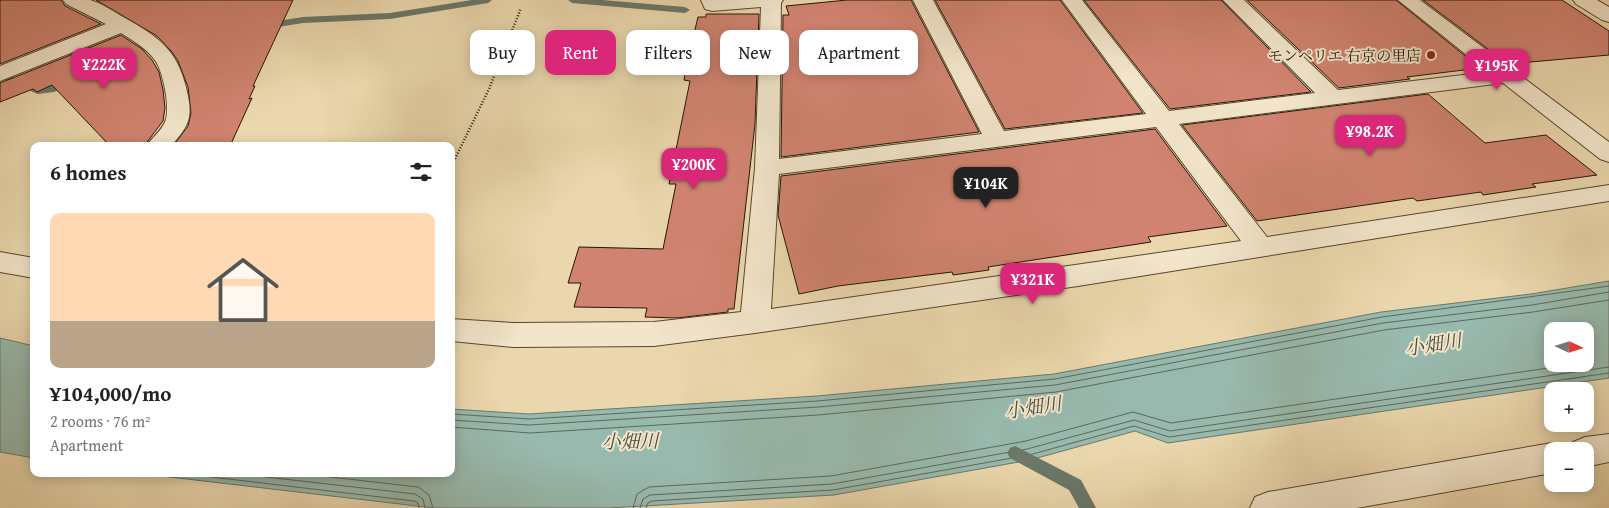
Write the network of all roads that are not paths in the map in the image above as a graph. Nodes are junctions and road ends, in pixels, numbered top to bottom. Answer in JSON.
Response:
{"nodes":[{"id":1,"x":73,"y":0,"type":"edge"},
{"id":2,"x":711,"y":0,"type":"edge"},
{"id":3,"x":772,"y":0,"type":"edge"},
{"id":4,"x":923,"y":0,"type":"edge"},
{"id":5,"x":1072,"y":0,"type":"edge"},
{"id":6,"x":1233,"y":0,"type":"edge"},
{"id":7,"x":1408,"y":0,"type":"edge"},
{"id":8,"x":1583,"y":0,"type":"edge"},
{"id":9,"x":1609,"y":16,"type":"edge"},
{"id":10,"x":123,"y":26,"type":"junction"},
{"id":11,"x":0,"y":74,"type":"edge"},
{"id":12,"x":1508,"y":76,"type":"junction"},
{"id":13,"x":1333,"y":98,"type":"junction"},
{"id":14,"x":1163,"y":119,"type":"junction"},
{"id":15,"x":1598,"y":133,"type":"edge"},
{"id":16,"x":997,"y":140,"type":"junction"},
{"id":17,"x":161,"y":142,"type":"edge"},
{"id":18,"x":1609,"y":154,"type":"edge"},
{"id":19,"x":768,"y":168,"type":"junction"},
{"id":20,"x":1609,"y":193,"type":"edge"},
{"id":21,"x":1260,"y":247,"type":"junction"},
{"id":22,"x":0,"y":262,"type":"edge"},
{"id":23,"x":30,"y":267,"type":"edge"},
{"id":24,"x":755,"y":322,"type":"junction"},
{"id":25,"x":455,"y":330,"type":"edge"},
{"id":26,"x":1609,"y":448,"type":"edge"},
{"id":27,"x":1594,"y":450,"type":"edge"},
{"id":28,"x":1544,"y":459,"type":"edge"},
{"id":29,"x":1268,"y":508,"type":"edge"}],
"edges":[{"from":1,"to":10,"type":"street"},
{"from":2,"to":3,"type":"street"},
{"from":3,"to":19,"type":"street"},
{"from":4,"to":16,"type":"street"},
{"from":5,"to":14,"type":"street"},
{"from":6,"to":13,"type":"street"},
{"from":7,"to":12,"type":"street"},
{"from":8,"to":9,"type":"street"},
{"from":10,"to":11,"type":"street"},
{"from":10,"to":17,"type":"street"},
{"from":12,"to":13,"type":"street"},
{"from":12,"to":15,"type":"street"},
{"from":13,"to":14,"type":"street"},
{"from":14,"to":16,"type":"street"},
{"from":14,"to":21,"type":"street"},
{"from":15,"to":18,"type":"street"},
{"from":16,"to":19,"type":"street"},
{"from":19,"to":24,"type":"street"},
{"from":20,"to":21,"type":"street"},
{"from":21,"to":24,"type":"street"},
{"from":22,"to":23,"type":"street"},
{"from":24,"to":25,"type":"street"},
{"from":26,"to":27,"type":"street"},
{"from":28,"to":29,"type":"street"}]}
